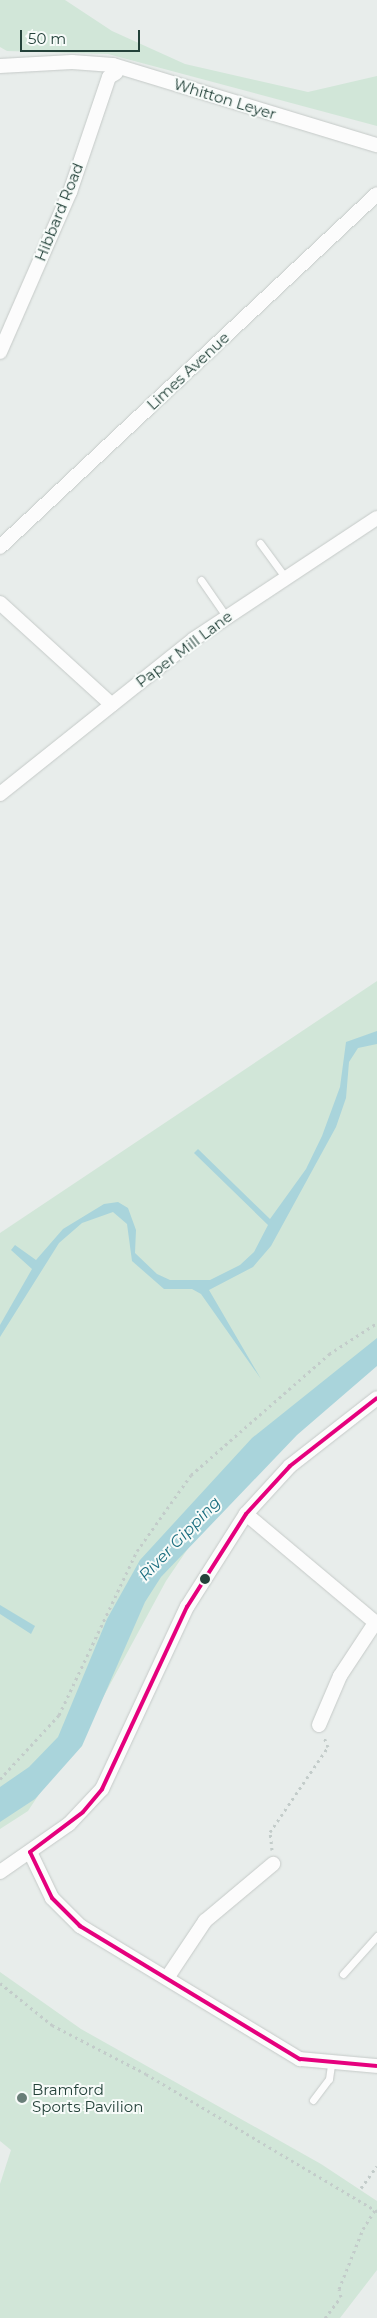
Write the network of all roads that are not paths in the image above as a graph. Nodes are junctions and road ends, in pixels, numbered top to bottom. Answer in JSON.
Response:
{"nodes":[{"id":1,"x":0,"y":66,"type":"edge"},
{"id":2,"x":116,"y":73,"type":"dead end"},
{"id":3,"x":377,"y":145,"type":"edge"},
{"id":4,"x":377,"y":194,"type":"edge"},
{"id":5,"x":0,"y":352,"type":"edge"},
{"id":6,"x":377,"y":518,"type":"edge"},
{"id":7,"x":260,"y":543,"type":"dead end"},
{"id":8,"x":0,"y":547,"type":"edge"},
{"id":9,"x":285,"y":578,"type":"junction"},
{"id":10,"x":201,"y":580,"type":"dead end"},
{"id":11,"x":0,"y":603,"type":"edge"},
{"id":12,"x":226,"y":616,"type":"junction"},
{"id":13,"x":112,"y":705,"type":"junction"},
{"id":14,"x":0,"y":794,"type":"edge"},
{"id":15,"x":377,"y":1398,"type":"edge"},
{"id":16,"x":246,"y":1514,"type":"junction"},
{"id":17,"x":376,"y":1624,"type":"edge"},
{"id":18,"x":319,"y":1725,"type":"road end"},
{"id":19,"x":30,"y":1852,"type":"junction"},
{"id":20,"x":273,"y":1864,"type":"road end"},
{"id":21,"x":0,"y":1872,"type":"edge"},
{"id":22,"x":377,"y":1936,"type":"edge"},
{"id":23,"x":343,"y":1974,"type":"dead end"},
{"id":24,"x":167,"y":1978,"type":"junction"},
{"id":25,"x":331,"y":2064,"type":"junction"},
{"id":26,"x":377,"y":2066,"type":"edge"},
{"id":27,"x":313,"y":2100,"type":"dead end"}],
"edges":[{"from":1,"to":3,"type":"street","name":"Whitton Leyer"},
{"from":2,"to":5,"type":"street","name":"Hibbard Road"},
{"from":4,"to":8,"type":"street","name":"Limes Avenue"},
{"from":6,"to":9,"type":"street","name":"Paper Mill Lane"},
{"from":7,"to":9,"type":"lane"},
{"from":9,"to":12,"type":"street","name":"Paper Mill Lane"},
{"from":10,"to":12,"type":"lane"},
{"from":11,"to":13,"type":"street"},
{"from":12,"to":13,"type":"street","name":"Paper Mill Lane"},
{"from":13,"to":14,"type":"street","name":"Paper Mill Lane"},
{"from":15,"to":16,"type":"street"},
{"from":16,"to":17,"type":"street"},
{"from":16,"to":19,"type":"street"},
{"from":17,"to":18,"type":"street"},
{"from":19,"to":21,"type":"street"},
{"from":19,"to":24,"type":"street"},
{"from":20,"to":24,"type":"street"},
{"from":22,"to":23,"type":"lane"},
{"from":24,"to":25,"type":"street"},
{"from":25,"to":26,"type":"street"},
{"from":25,"to":27,"type":"lane"}]}
